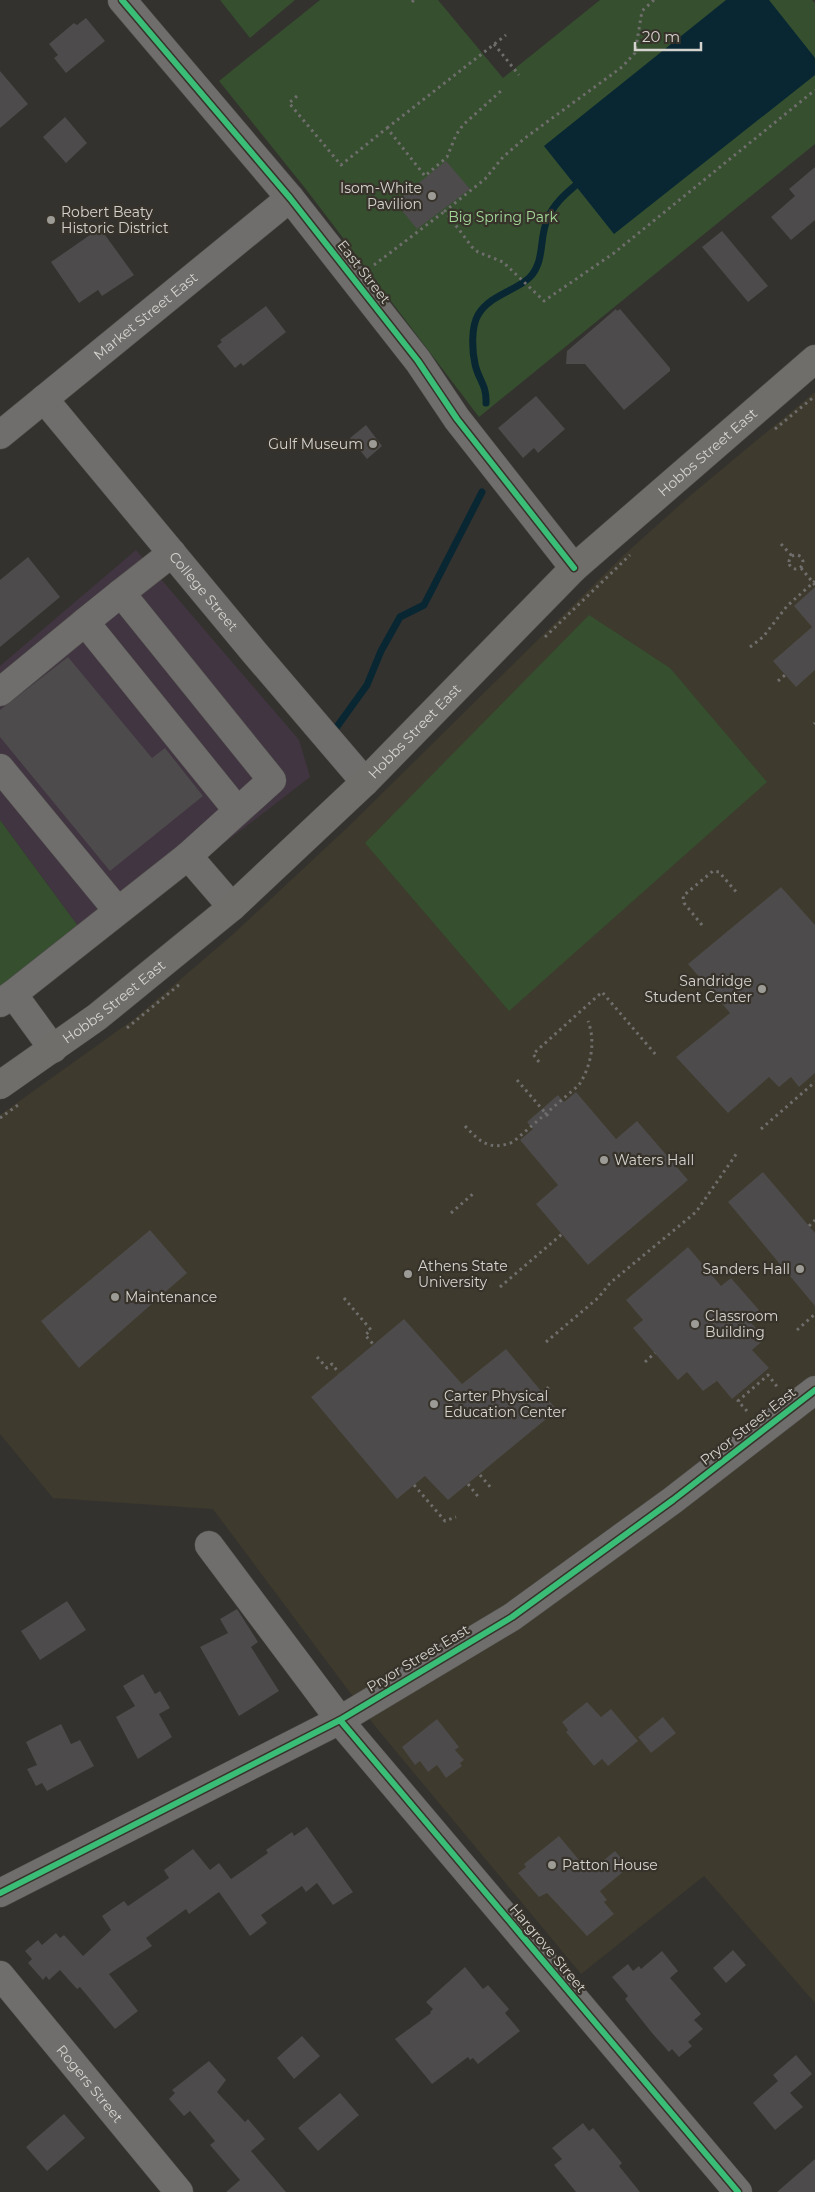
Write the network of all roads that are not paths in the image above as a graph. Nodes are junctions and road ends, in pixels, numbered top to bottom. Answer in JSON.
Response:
{"nodes":[{"id":1,"x":122,"y":0,"type":"edge"},
{"id":2,"x":290,"y":198,"type":"junction"},
{"id":3,"x":815,"y":359,"type":"edge"},
{"id":4,"x":44,"y":399,"type":"junction"},
{"id":5,"x":0,"y":435,"type":"edge"},
{"id":6,"x":172,"y":553,"type":"junction"},
{"id":7,"x":574,"y":568,"type":"junction"},
{"id":8,"x":121,"y":593,"type":"junction"},
{"id":9,"x":85,"y":622,"type":"junction"},
{"id":10,"x":0,"y":692,"type":"edge"},
{"id":11,"x":0,"y":768,"type":"edge"},
{"id":12,"x":365,"y":782,"type":"junction"},
{"id":13,"x":237,"y":810,"type":"junction"},
{"id":14,"x":188,"y":856,"type":"junction"},
{"id":15,"x":232,"y":907,"type":"junction"},
{"id":16,"x":117,"y":910,"type":"junction"},
{"id":17,"x":7,"y":998,"type":"edge"},
{"id":18,"x":53,"y":1049,"type":"junction"},
{"id":19,"x":0,"y":1085,"type":"edge"},
{"id":20,"x":815,"y":1390,"type":"edge"},
{"id":21,"x":209,"y":1546,"type":"dead end"},
{"id":22,"x":340,"y":1720,"type":"junction"},
{"id":23,"x":0,"y":1893,"type":"edge"},
{"id":24,"x":0,"y":1975,"type":"edge"},
{"id":25,"x":179,"y":2192,"type":"edge"},
{"id":26,"x":738,"y":2192,"type":"edge"}],
"edges":[{"from":1,"to":2,"type":"street","name":"East Street"},
{"from":2,"to":4,"type":"street","name":"Market Street East"},
{"from":2,"to":7,"type":"street","name":"East Street"},
{"from":3,"to":7,"type":"main road","name":"Hobbs Street East"},
{"from":4,"to":5,"type":"street","name":"Market Street East"},
{"from":4,"to":6,"type":"street","name":"College Street"},
{"from":6,"to":8,"type":"street"},
{"from":6,"to":12,"type":"street","name":"College Street"},
{"from":7,"to":12,"type":"main road","name":"Hobbs Street East"},
{"from":8,"to":9,"type":"street"},
{"from":8,"to":13,"type":"street"},
{"from":9,"to":10,"type":"street"},
{"from":9,"to":13,"type":"street"},
{"from":11,"to":16,"type":"street"},
{"from":12,"to":15,"type":"main road","name":"Hobbs Street East"},
{"from":13,"to":14,"type":"street"},
{"from":14,"to":15,"type":"street"},
{"from":14,"to":16,"type":"street"},
{"from":15,"to":18,"type":"main road","name":"Hobbs Street East"},
{"from":16,"to":17,"type":"street"},
{"from":17,"to":18,"type":"street"},
{"from":18,"to":19,"type":"main road","name":"Hobbs Street East"},
{"from":20,"to":22,"type":"street","name":"Pryor Street East"},
{"from":21,"to":22,"type":"street","name":"Hargrove Street"},
{"from":22,"to":23,"type":"street","name":"Pryor Street East"},
{"from":22,"to":26,"type":"street","name":"Hargrove Street"},
{"from":24,"to":25,"type":"street","name":"Rogers Street"}]}
